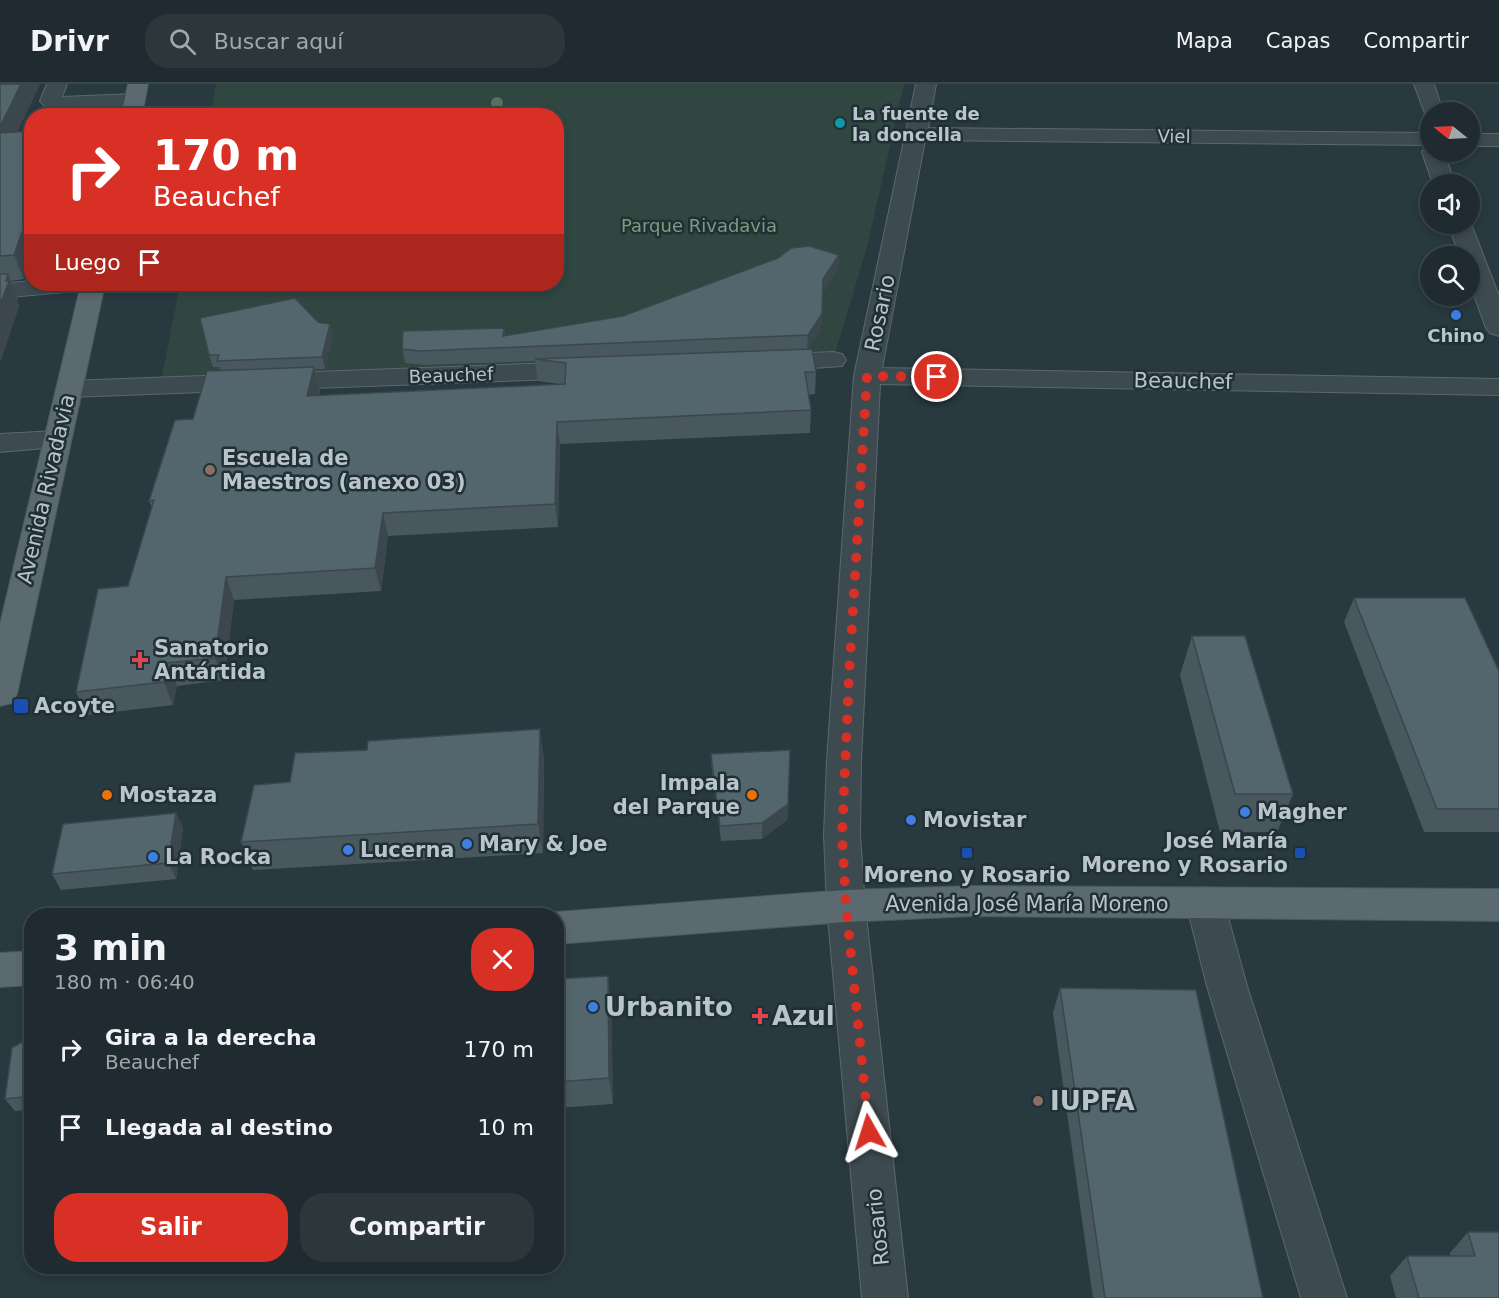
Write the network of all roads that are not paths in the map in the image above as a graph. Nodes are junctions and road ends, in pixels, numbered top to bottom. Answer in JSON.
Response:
{"nodes":[{"id":1,"x":57,"y":84,"type":"edge"},
{"id":2,"x":926,"y":84,"type":"edge"},
{"id":3,"x":1424,"y":84,"type":"edge"},
{"id":4,"x":134,"y":100,"type":"edge"},
{"id":5,"x":1430,"y":102,"type":"edge"},
{"id":6,"x":916,"y":134,"type":"junction"},
{"id":7,"x":1420,"y":139,"type":"edge"},
{"id":8,"x":1480,"y":140,"type":"edge"},
{"id":9,"x":1499,"y":140,"type":"edge"},
{"id":10,"x":1463,"y":234,"type":"edge"},
{"id":11,"x":24,"y":289,"type":"edge"},
{"id":12,"x":0,"y":291,"type":"edge"},
{"id":13,"x":91,"y":291,"type":"edge"},
{"id":14,"x":1499,"y":328,"type":"edge"},
{"id":15,"x":833,"y":360,"type":"dead end"},
{"id":16,"x":739,"y":364,"type":"edge"},
{"id":17,"x":609,"y":369,"type":"edge"},
{"id":18,"x":867,"y":376,"type":"junction"},
{"id":19,"x":1499,"y":387,"type":"edge"},
{"id":20,"x":69,"y":389,"type":"junction"},
{"id":21,"x":57,"y":440,"type":"junction"},
{"id":22,"x":0,"y":443,"type":"edge"},
{"id":23,"x":0,"y":694,"type":"edge"},
{"id":24,"x":1205,"y":903,"type":"junction"},
{"id":25,"x":1499,"y":905,"type":"edge"},
{"id":26,"x":846,"y":906,"type":"junction"},
{"id":27,"x":564,"y":927,"type":"edge"},
{"id":28,"x":24,"y":968,"type":"edge"},
{"id":29,"x":0,"y":970,"type":"edge"},
{"id":30,"x":885,"y":1298,"type":"edge"},
{"id":31,"x":1324,"y":1298,"type":"edge"}],
"edges":[{"from":1,"to":4,"type":"street"},
{"from":2,"to":6,"type":"street","name":"Rosario"},
{"from":3,"to":5,"type":"street"},
{"from":6,"to":7,"type":"street","name":"Viel"},
{"from":6,"to":18,"type":"street","name":"Rosario"},
{"from":8,"to":9,"type":"street"},
{"from":10,"to":14,"type":"street"},
{"from":11,"to":12,"type":"street"},
{"from":13,"to":20,"type":"main road","name":"Avenida Rivadavia"},
{"from":15,"to":16,"type":"street"},
{"from":17,"to":20,"type":"street","name":"Beauchef"},
{"from":18,"to":19,"type":"street","name":"Beauchef"},
{"from":18,"to":26,"type":"street","name":"Rosario"},
{"from":20,"to":21,"type":"main road","name":"Avenida Rivadavia"},
{"from":21,"to":22,"type":"street"},
{"from":21,"to":23,"type":"main road","name":"Avenida Rivadavia"},
{"from":24,"to":25,"type":"main road","name":"Avenida José María Moreno"},
{"from":24,"to":26,"type":"main road","name":"Avenida José María Moreno"},
{"from":24,"to":31,"type":"street"},
{"from":26,"to":27,"type":"main road","name":"Avenida José María Moreno"},
{"from":26,"to":30,"type":"street","name":"Rosario"},
{"from":28,"to":29,"type":"main road"}]}
